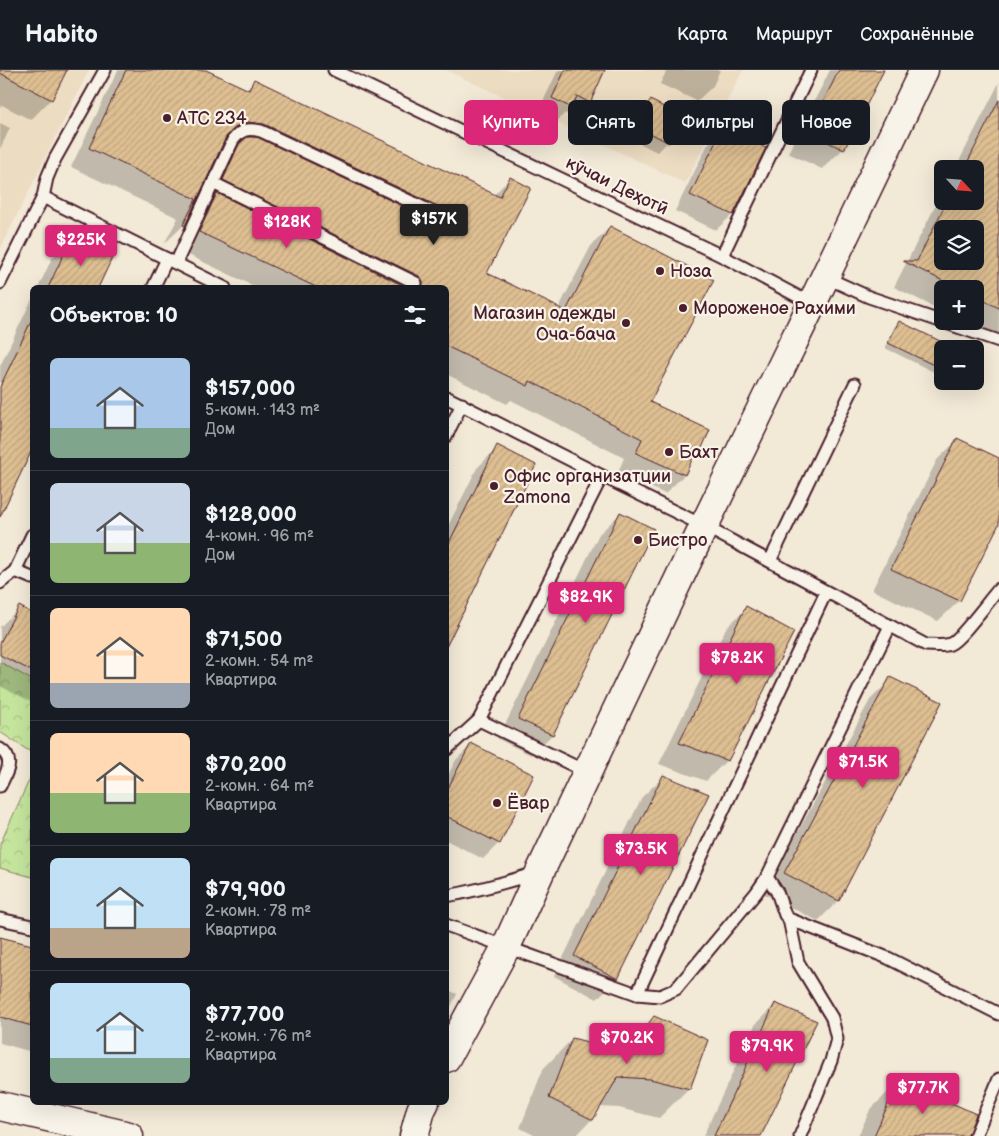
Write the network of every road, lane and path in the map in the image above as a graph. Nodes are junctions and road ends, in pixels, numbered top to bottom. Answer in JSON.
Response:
{"nodes":[{"id":1,"x":105,"y":70,"type":"edge"},
{"id":2,"x":334,"y":70,"type":"edge"},
{"id":3,"x":811,"y":70,"type":"edge"},
{"id":4,"x":924,"y":70,"type":"edge"},
{"id":5,"x":213,"y":183,"type":"junction"},
{"id":6,"x":43,"y":197,"type":"junction"},
{"id":7,"x":446,"y":218,"type":"dead end"},
{"id":8,"x":722,"y":256,"type":"junction"},
{"id":9,"x":171,"y":261,"type":"junction"},
{"id":10,"x":825,"y":277,"type":"junction"},
{"id":11,"x":416,"y":283,"type":"dead end"},
{"id":12,"x":0,"y":284,"type":"edge"},
{"id":13,"x":155,"y":285,"type":"edge"},
{"id":14,"x":219,"y":285,"type":"edge"},
{"id":15,"x":812,"y":304,"type":"junction"},
{"id":16,"x":999,"y":341,"type":"edge"},
{"id":17,"x":855,"y":384,"type":"dead end"},
{"id":18,"x":449,"y":398,"type":"edge"},
{"id":19,"x":462,"y":404,"type":"junction"},
{"id":20,"x":449,"y":430,"type":"edge"},
{"id":21,"x":602,"y":476,"type":"junction"},
{"id":22,"x":704,"y":526,"type":"junction"},
{"id":23,"x":30,"y":539,"type":"edge"},
{"id":24,"x":770,"y":561,"type":"junction"},
{"id":25,"x":15,"y":571,"type":"junction"},
{"id":26,"x":30,"y":577,"type":"edge"},
{"id":27,"x":0,"y":583,"type":"edge"},
{"id":28,"x":999,"y":589,"type":"edge"},
{"id":29,"x":826,"y":592,"type":"junction"},
{"id":30,"x":890,"y":626,"type":"junction"},
{"id":31,"x":479,"y":720,"type":"junction"},
{"id":32,"x":449,"y":747,"type":"edge"},
{"id":33,"x":0,"y":749,"type":"edge"},
{"id":34,"x":587,"y":772,"type":"junction"},
{"id":35,"x":0,"y":786,"type":"edge"},
{"id":36,"x":540,"y":872,"type":"junction"},
{"id":37,"x":767,"y":877,"type":"junction"},
{"id":38,"x":449,"y":896,"type":"edge"},
{"id":39,"x":0,"y":919,"type":"edge"},
{"id":40,"x":789,"y":919,"type":"junction"},
{"id":41,"x":30,"y":926,"type":"edge"},
{"id":42,"x":449,"y":926,"type":"edge"},
{"id":43,"x":506,"y":947,"type":"junction"},
{"id":44,"x":638,"y":994,"type":"junction"},
{"id":45,"x":999,"y":1014,"type":"edge"},
{"id":46,"x":449,"y":1052,"type":"edge"},
{"id":47,"x":999,"y":1080,"type":"edge"},
{"id":48,"x":424,"y":1105,"type":"edge"},
{"id":49,"x":0,"y":1106,"type":"edge"},
{"id":50,"x":129,"y":1136,"type":"edge"},
{"id":51,"x":414,"y":1136,"type":"edge"},
{"id":52,"x":800,"y":1136,"type":"edge"},
{"id":53,"x":974,"y":1136,"type":"edge"}],
"edges":[{"from":1,"to":6,"type":"lane"},
{"from":2,"to":8,"type":"lane","name":"кӯчаи Деҳотӣ"},
{"from":3,"to":8,"type":"lane"},
{"from":4,"to":10,"type":"street"},
{"from":5,"to":7,"type":"lane"},
{"from":5,"to":9,"type":"lane"},
{"from":5,"to":11,"type":"lane"},
{"from":6,"to":9,"type":"lane"},
{"from":6,"to":12,"type":"lane"},
{"from":8,"to":15,"type":"lane","name":"кӯчаи Деҳотӣ"},
{"from":9,"to":13,"type":"lane"},
{"from":9,"to":14,"type":"lane"},
{"from":10,"to":15,"type":"street"},
{"from":10,"to":16,"type":"lane"},
{"from":15,"to":22,"type":"street"},
{"from":17,"to":24,"type":"lane"},
{"from":18,"to":19,"type":"lane"},
{"from":19,"to":20,"type":"lane"},
{"from":19,"to":21,"type":"lane"},
{"from":21,"to":22,"type":"lane"},
{"from":21,"to":31,"type":"lane"},
{"from":22,"to":24,"type":"lane"},
{"from":22,"to":34,"type":"street"},
{"from":23,"to":25,"type":"lane"},
{"from":24,"to":29,"type":"lane"},
{"from":25,"to":26,"type":"lane"},
{"from":25,"to":27,"type":"lane"},
{"from":28,"to":30,"type":"lane"},
{"from":29,"to":30,"type":"lane"},
{"from":29,"to":44,"type":"lane"},
{"from":30,"to":37,"type":"lane"},
{"from":31,"to":32,"type":"lane"},
{"from":31,"to":34,"type":"lane"},
{"from":33,"to":35,"type":"lane"},
{"from":34,"to":36,"type":"street"},
{"from":36,"to":38,"type":"lane"},
{"from":36,"to":43,"type":"street"},
{"from":37,"to":40,"type":"lane"},
{"from":37,"to":44,"type":"lane"},
{"from":39,"to":41,"type":"lane"},
{"from":40,"to":45,"type":"lane"},
{"from":40,"to":52,"type":"lane"},
{"from":42,"to":43,"type":"lane"},
{"from":43,"to":44,"type":"lane"},
{"from":43,"to":46,"type":"street"},
{"from":47,"to":53,"type":"lane"},
{"from":48,"to":51,"type":"street"},
{"from":49,"to":50,"type":"street"}]}
